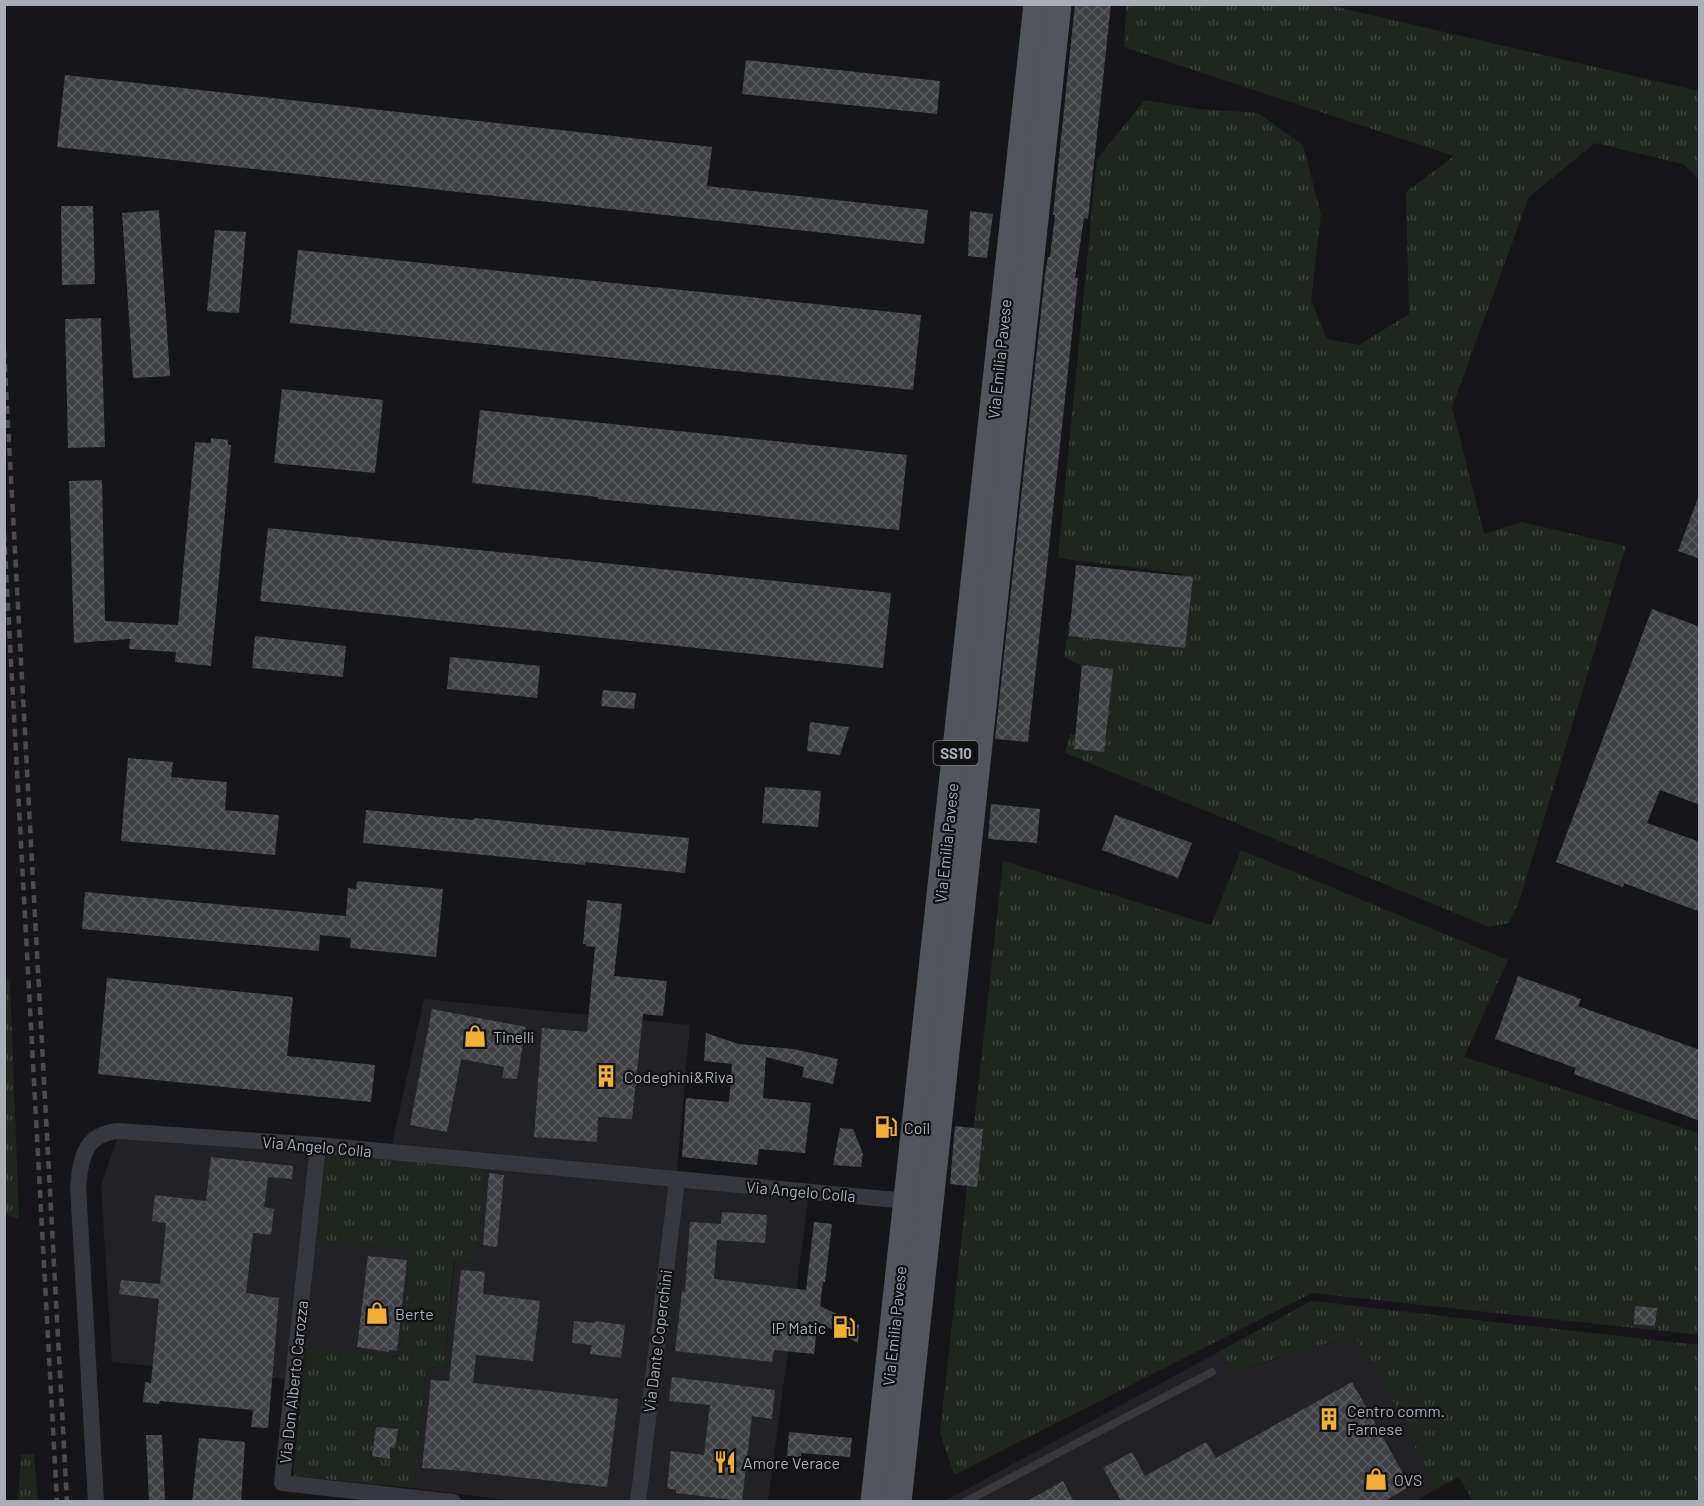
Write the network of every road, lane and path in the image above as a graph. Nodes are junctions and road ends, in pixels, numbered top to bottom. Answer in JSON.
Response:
{"nodes":[{"id":1,"x":1037,"y":4,"type":"edge"},
{"id":2,"x":1058,"y":4,"type":"edge"},
{"id":3,"x":318,"y":1145,"type":"junction"},
{"id":4,"x":677,"y":1180,"type":"junction"},
{"id":5,"x":907,"y":1201,"type":"junction"},
{"id":6,"x":1212,"y":1372,"type":"dead end"},
{"id":7,"x":96,"y":1502,"type":"edge"},
{"id":8,"x":453,"y":1502,"type":"edge"},
{"id":9,"x":638,"y":1502,"type":"edge"},
{"id":10,"x":874,"y":1502,"type":"edge"},
{"id":11,"x":898,"y":1502,"type":"edge"},
{"id":12,"x":965,"y":1502,"type":"edge"}],
"edges":[{"from":1,"to":5,"type":"main road","name":"Via Emilia Pavese","number":"SS10"},
{"from":2,"to":11,"type":"main road","name":"Via Emilia Pavese","number":"SS10"},
{"from":3,"to":4,"type":"street","name":"Via Angelo Colla"},
{"from":3,"to":7,"type":"street","name":"Via Angelo Colla"},
{"from":3,"to":8,"type":"street","name":"Via Don Alberto Carozza"},
{"from":4,"to":5,"type":"street","name":"Via Angelo Colla"},
{"from":4,"to":9,"type":"street","name":"Via Dante Coperchini"},
{"from":5,"to":10,"type":"main road","name":"Via Emilia Pavese","number":"SS10"},
{"from":6,"to":12,"type":"lane"}]}
